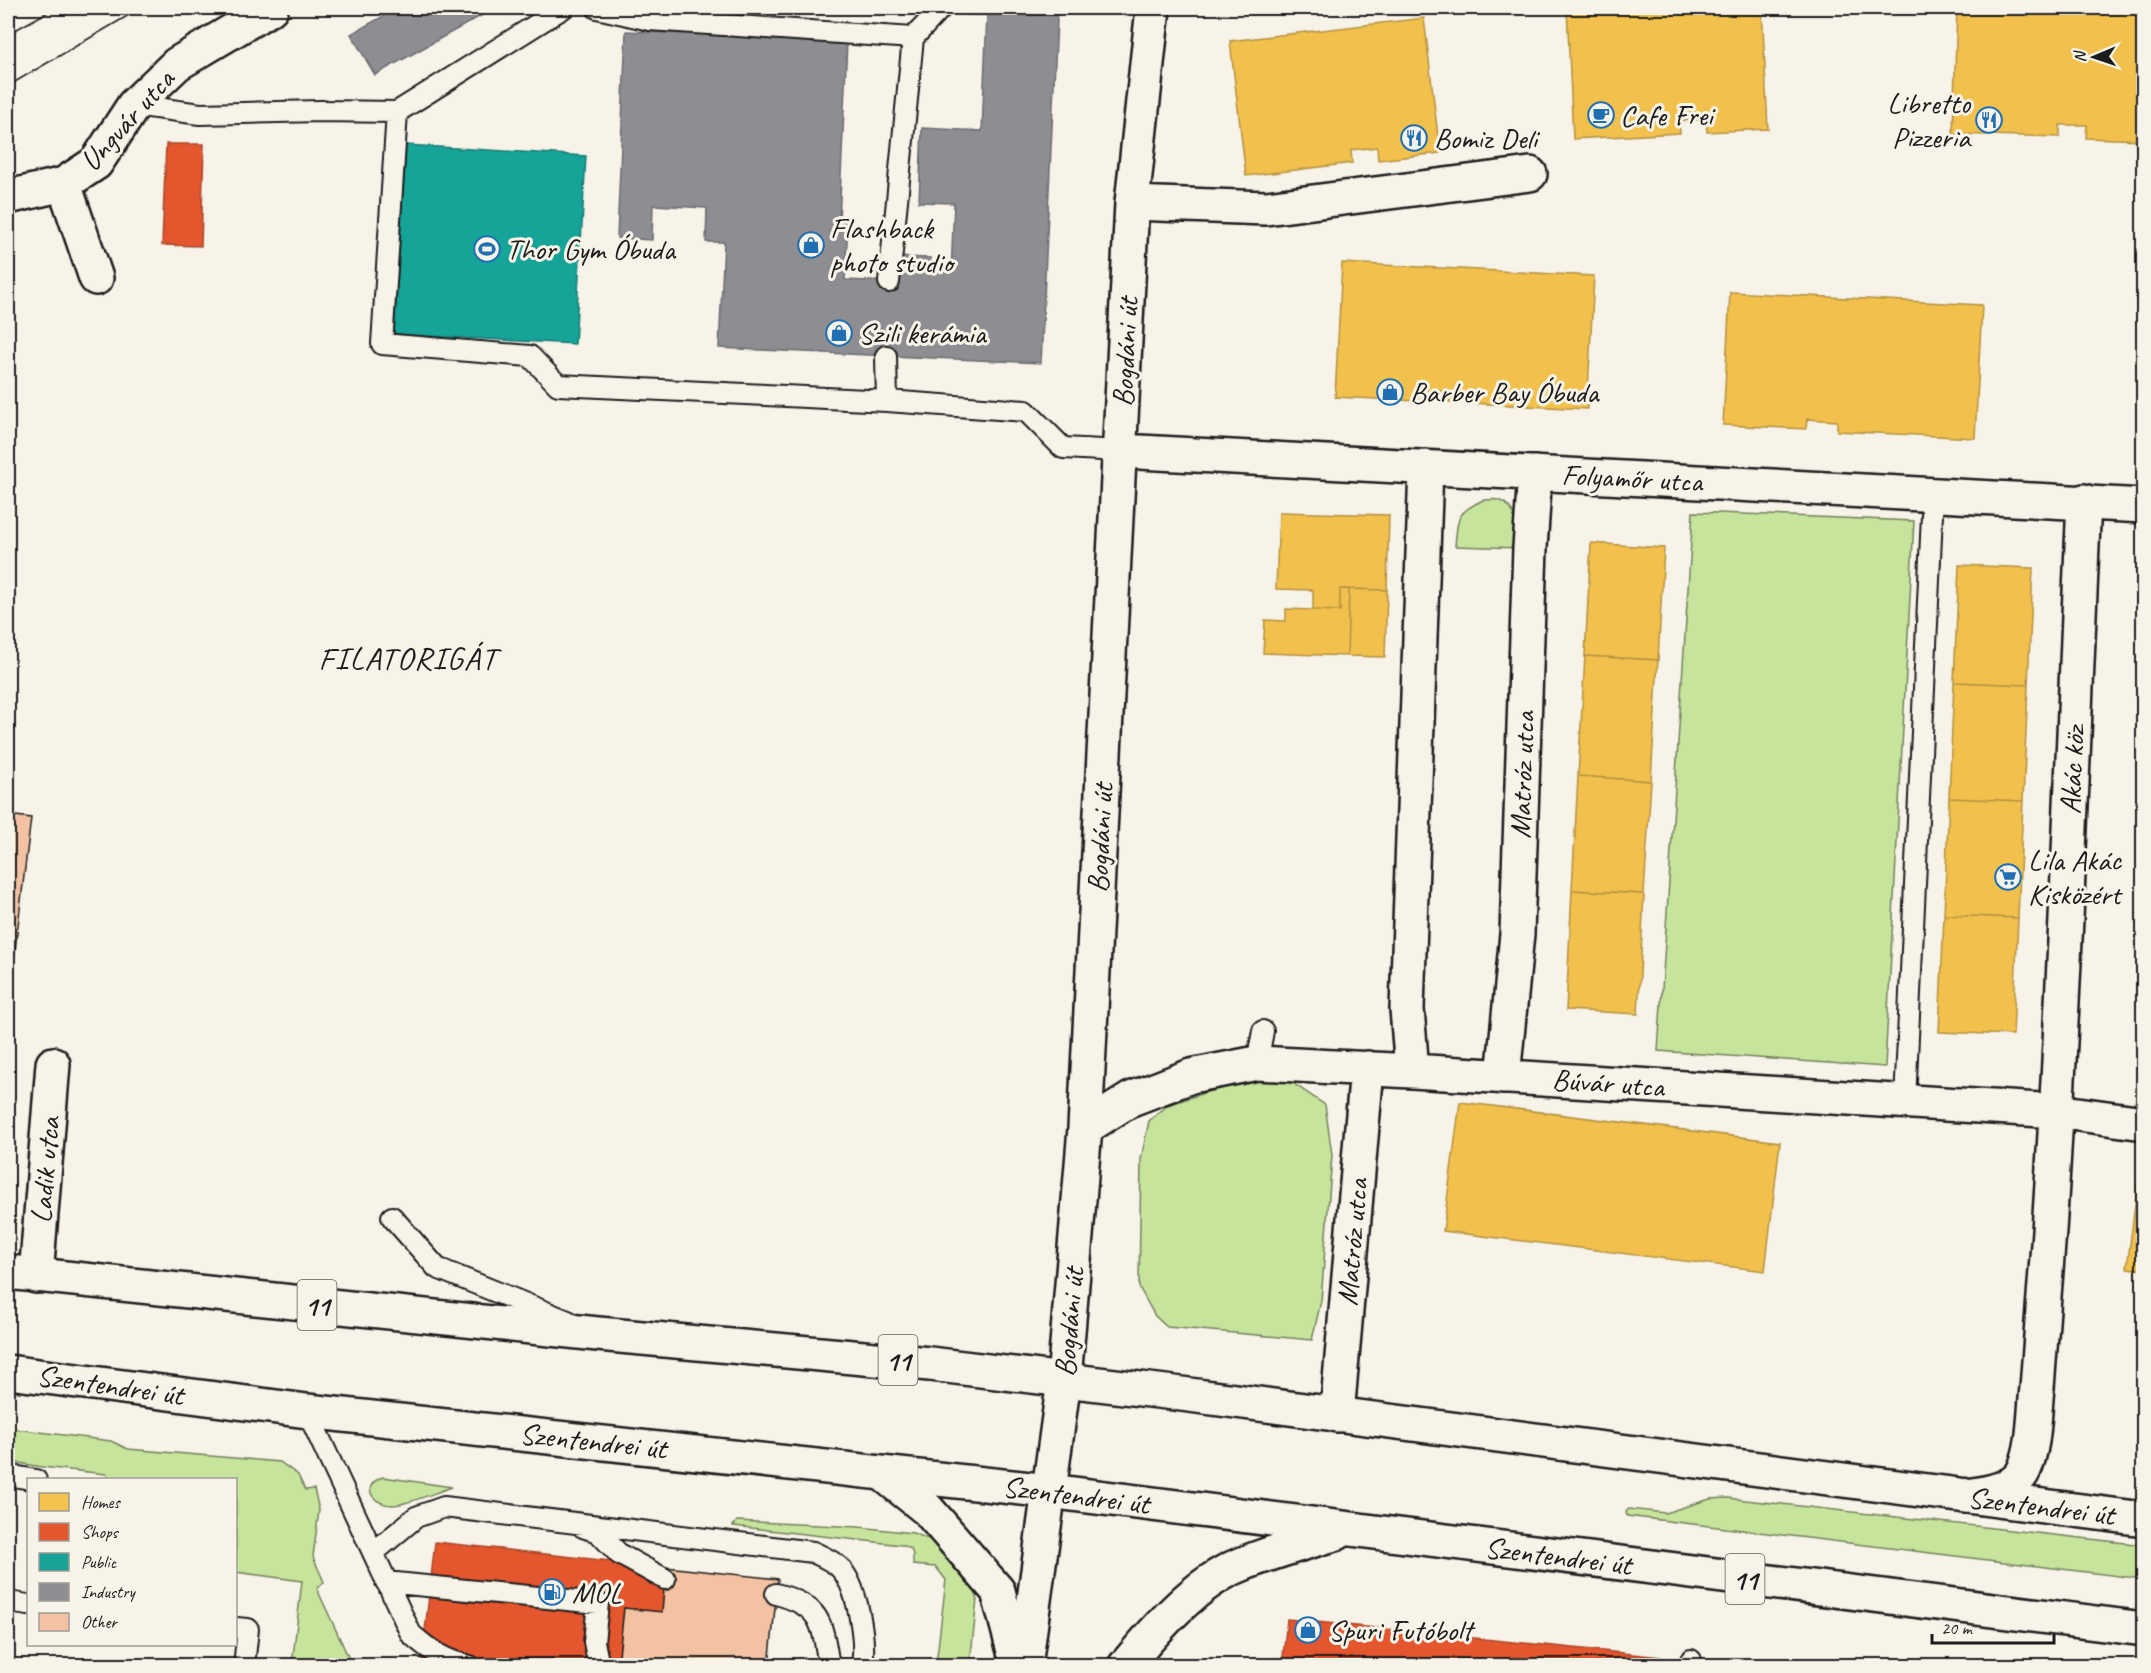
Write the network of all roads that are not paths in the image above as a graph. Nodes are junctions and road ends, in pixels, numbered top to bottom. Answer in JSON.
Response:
{"nodes":[{"id":1,"x":271,"y":8,"type":"edge"},
{"id":2,"x":563,"y":8,"type":"edge"},
{"id":3,"x":597,"y":8,"type":"edge"},
{"id":4,"x":941,"y":8,"type":"edge"},
{"id":5,"x":1153,"y":8,"type":"edge"},
{"id":6,"x":913,"y":38,"type":"junction"},
{"id":7,"x":134,"y":105,"type":"junction"},
{"id":8,"x":398,"y":112,"type":"junction"},
{"id":9,"x":1530,"y":174,"type":"dead end"},
{"id":10,"x":64,"y":184,"type":"junction"},
{"id":11,"x":8,"y":197,"type":"edge"},
{"id":12,"x":1132,"y":203,"type":"junction"},
{"id":13,"x":96,"y":278,"type":"dead end"},
{"id":14,"x":889,"y":282,"type":"dead end"},
{"id":15,"x":886,"y":356,"type":"dead end"},
{"id":16,"x":887,"y":401,"type":"junction"},
{"id":17,"x":1121,"y":451,"type":"junction"},
{"id":18,"x":1426,"y":467,"type":"junction"},
{"id":19,"x":1535,"y":472,"type":"junction"},
{"id":20,"x":1933,"y":493,"type":"junction"},
{"id":21,"x":2084,"y":501,"type":"junction"},
{"id":22,"x":2144,"y":506,"type":"edge"},
{"id":23,"x":1263,"y":1031,"type":"dead end"},
{"id":24,"x":1257,"y":1063,"type":"junction"},
{"id":25,"x":53,"y":1064,"type":"dead end"},
{"id":26,"x":1367,"y":1068,"type":"junction"},
{"id":27,"x":1412,"y":1071,"type":"junction"},
{"id":28,"x":1503,"y":1077,"type":"junction"},
{"id":29,"x":1905,"y":1102,"type":"junction"},
{"id":30,"x":2056,"y":1111,"type":"junction"},
{"id":31,"x":2144,"y":1123,"type":"edge"},
{"id":32,"x":1085,"y":1128,"type":"junction"},
{"id":33,"x":392,"y":1217,"type":"dead end"},
{"id":34,"x":22,"y":1274,"type":"edge"},
{"id":35,"x":598,"y":1334,"type":"junction"},
{"id":36,"x":8,"y":1372,"type":"edge"},
{"id":37,"x":1064,"y":1380,"type":"junction"},
{"id":38,"x":307,"y":1411,"type":"junction"},
{"id":39,"x":1337,"y":1415,"type":"junction"},
{"id":40,"x":883,"y":1474,"type":"junction"},
{"id":41,"x":8,"y":1475,"type":"edge"},
{"id":42,"x":29,"y":1478,"type":"edge"},
{"id":43,"x":1049,"y":1491,"type":"junction"},
{"id":44,"x":1962,"y":1497,"type":"junction"},
{"id":45,"x":2144,"y":1519,"type":"edge"},
{"id":46,"x":566,"y":1521,"type":"junction"},
{"id":47,"x":1346,"y":1530,"type":"junction"},
{"id":48,"x":373,"y":1553,"type":"junction"},
{"id":49,"x":665,"y":1579,"type":"dead end"},
{"id":50,"x":386,"y":1582,"type":"junction"},
{"id":51,"x":776,"y":1594,"type":"dead end"},
{"id":52,"x":8,"y":1602,"type":"edge"},
{"id":53,"x":27,"y":1605,"type":"edge"},
{"id":54,"x":237,"y":1628,"type":"edge"},
{"id":55,"x":2144,"y":1629,"type":"edge"},
{"id":56,"x":244,"y":1665,"type":"edge"},
{"id":57,"x":470,"y":1665,"type":"edge"},
{"id":58,"x":599,"y":1665,"type":"edge"},
{"id":59,"x":829,"y":1665,"type":"edge"},
{"id":60,"x":862,"y":1665,"type":"edge"},
{"id":61,"x":1018,"y":1665,"type":"edge"},
{"id":62,"x":1025,"y":1665,"type":"edge"},
{"id":63,"x":1125,"y":1665,"type":"edge"}],
"edges":[{"from":1,"to":7,"type":"street","name":"Ungvár utca"},
{"from":2,"to":8,"type":"lane"},
{"from":3,"to":6,"type":"lane"},
{"from":4,"to":6,"type":"lane"},
{"from":5,"to":12,"type":"street","name":"Bogdáni út"},
{"from":6,"to":14,"type":"lane"},
{"from":7,"to":8,"type":"lane"},
{"from":7,"to":10,"type":"street","name":"Ungvár utca"},
{"from":8,"to":16,"type":"lane"},
{"from":9,"to":12,"type":"street"},
{"from":10,"to":11,"type":"street","name":"Ungvár utca"},
{"from":10,"to":13,"type":"street"},
{"from":12,"to":17,"type":"street","name":"Bogdáni út"},
{"from":15,"to":16,"type":"lane"},
{"from":16,"to":17,"type":"lane"},
{"from":17,"to":18,"type":"street","name":"Folyamőr utca"},
{"from":17,"to":32,"type":"street","name":"Bogdáni út"},
{"from":18,"to":19,"type":"street","name":"Folyamőr utca"},
{"from":18,"to":27,"type":"street"},
{"from":19,"to":20,"type":"street","name":"Folyamőr utca"},
{"from":19,"to":28,"type":"street","name":"Matróz utca"},
{"from":20,"to":21,"type":"street","name":"Folyamőr utca"},
{"from":20,"to":29,"type":"lane"},
{"from":21,"to":22,"type":"street","name":"Folyamőr utca"},
{"from":21,"to":30,"type":"street","name":"Akác köz"},
{"from":23,"to":24,"type":"lane"},
{"from":24,"to":26,"type":"street","name":"Búvár utca"},
{"from":24,"to":32,"type":"street","name":"Búvár utca"},
{"from":25,"to":34,"type":"street","name":"Ladik utca"},
{"from":26,"to":27,"type":"street","name":"Búvár utca"},
{"from":26,"to":39,"type":"street","name":"Matróz utca"},
{"from":27,"to":28,"type":"street","name":"Búvár utca"},
{"from":28,"to":29,"type":"street","name":"Búvár utca"},
{"from":29,"to":30,"type":"street","name":"Búvár utca"},
{"from":30,"to":31,"type":"street","name":"Búvár utca"},
{"from":30,"to":44,"type":"street","name":"Akác köz"},
{"from":32,"to":37,"type":"street","name":"Bogdáni út"},
{"from":33,"to":35,"type":"lane"},
{"from":34,"to":35,"type":"street","name":"Szentendrei út","number":"11"},
{"from":35,"to":37,"type":"street","name":"Szentendrei út","number":"11"},
{"from":36,"to":38,"type":"street","name":"Szentendrei út","number":"11"},
{"from":37,"to":39,"type":"street","name":"Szentendrei út","number":"11"},
{"from":37,"to":43,"type":"street","name":"Bogdáni út"},
{"from":38,"to":40,"type":"street","name":"Szentendrei út","number":"11"},
{"from":38,"to":48,"type":"lane"},
{"from":39,"to":44,"type":"street","name":"Szentendrei út","number":"11"},
{"from":40,"to":43,"type":"street","name":"Szentendrei út","number":"11"},
{"from":40,"to":61,"type":"street"},
{"from":41,"to":42,"type":"lane"},
{"from":43,"to":47,"type":"street","name":"Szentendrei út","number":"11"},
{"from":43,"to":62,"type":"street","name":"Bogdáni út"},
{"from":44,"to":45,"type":"street","name":"Szentendrei út","number":"11"},
{"from":46,"to":48,"type":"lane"},
{"from":46,"to":49,"type":"lane"},
{"from":46,"to":60,"type":"lane"},
{"from":47,"to":55,"type":"street","name":"Szentendrei út","number":"11"},
{"from":47,"to":63,"type":"street"},
{"from":48,"to":50,"type":"lane"},
{"from":50,"to":57,"type":"lane"},
{"from":50,"to":58,"type":"lane"},
{"from":51,"to":59,"type":"lane"},
{"from":52,"to":53,"type":"lane"},
{"from":54,"to":56,"type":"lane"}]}
